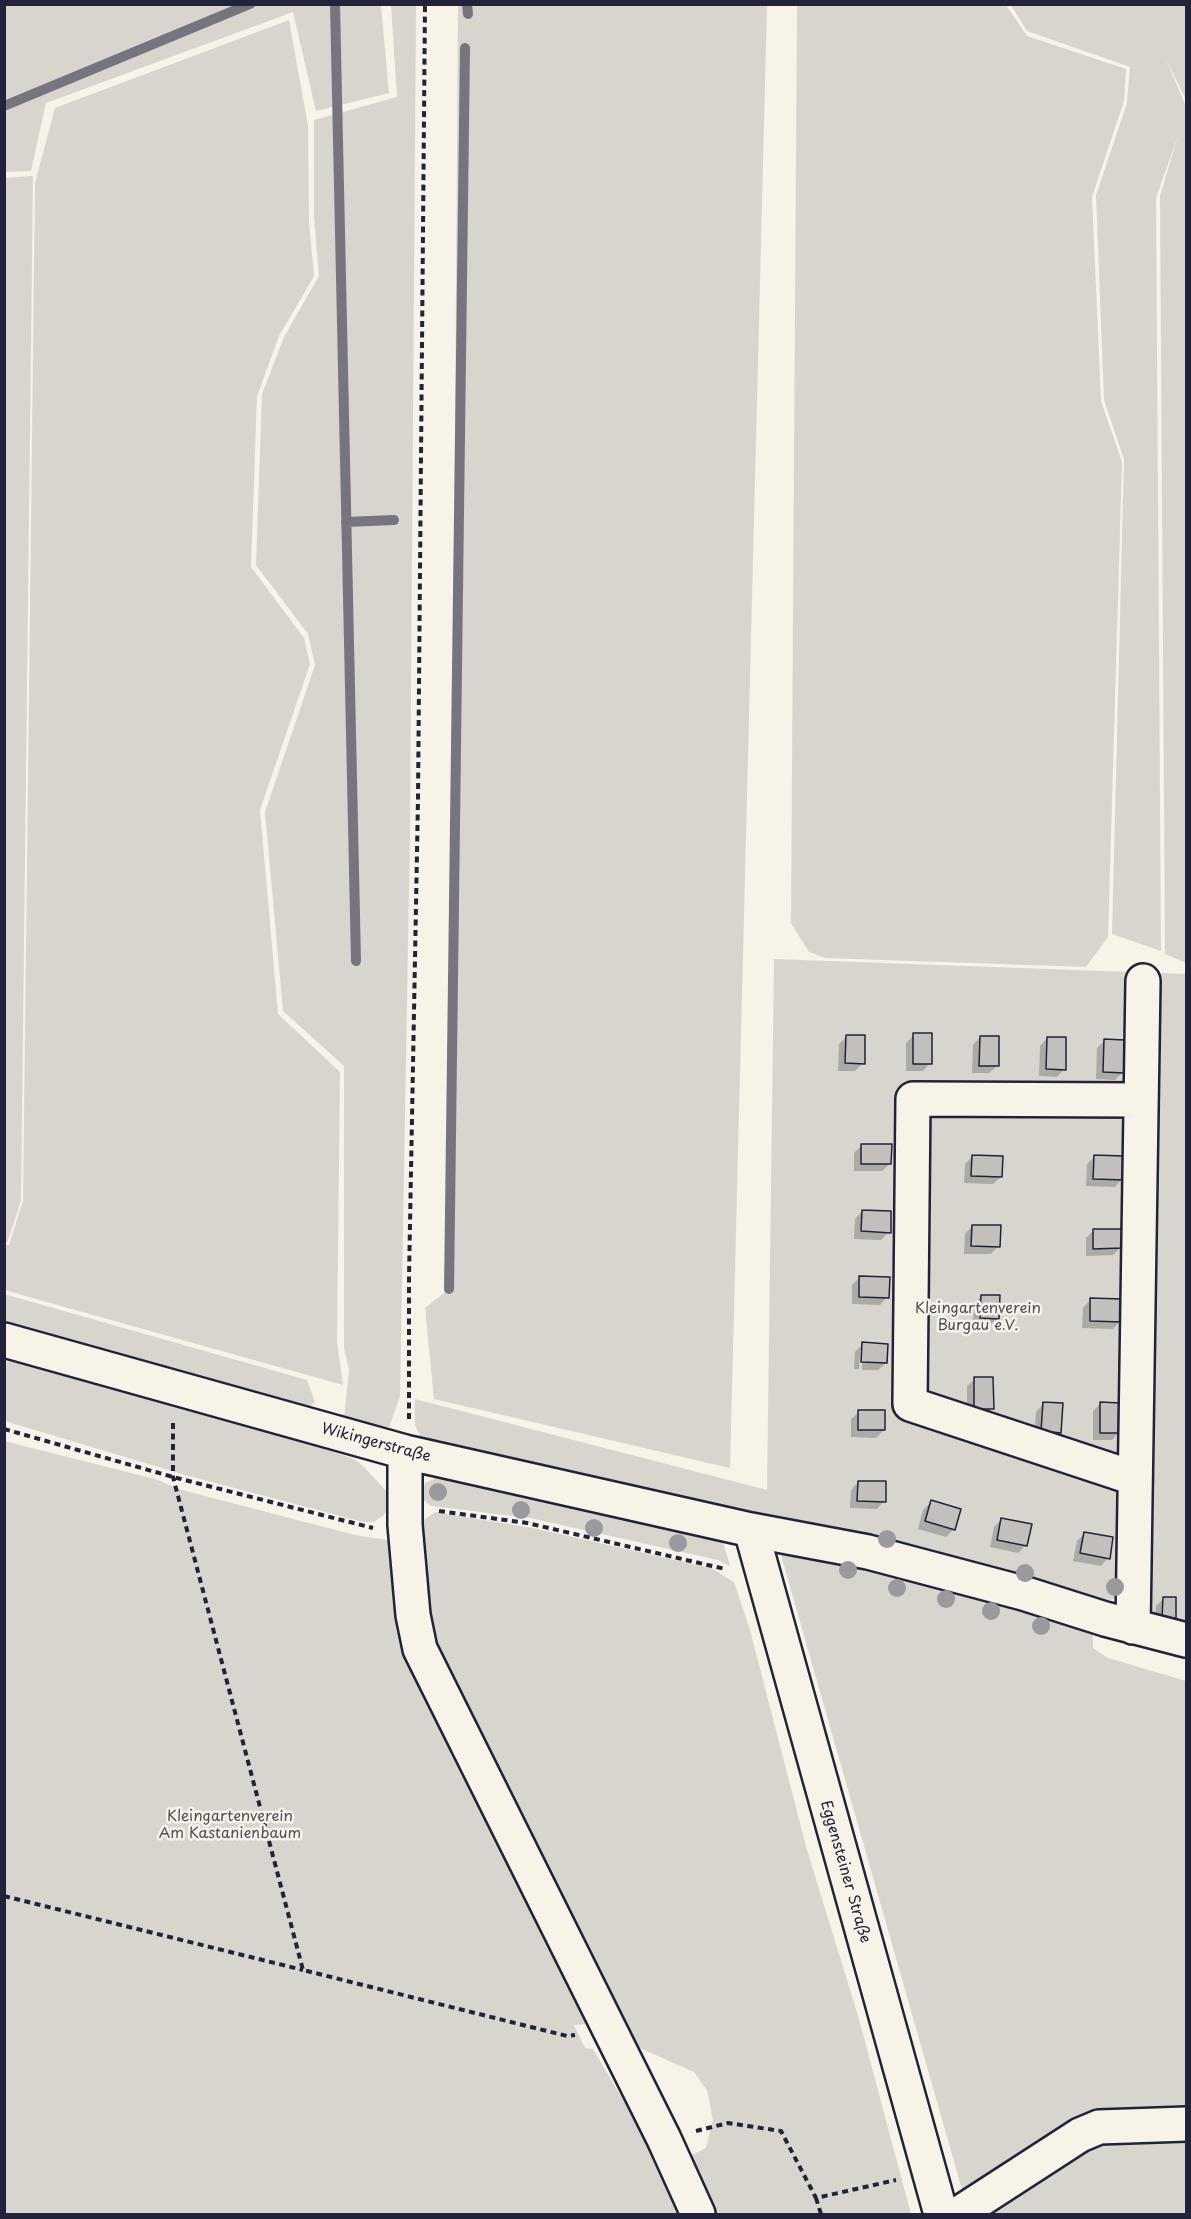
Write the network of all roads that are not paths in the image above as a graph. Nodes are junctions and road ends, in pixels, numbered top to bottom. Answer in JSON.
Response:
{"nodes":[{"id":1,"x":1143,"y":981,"type":"dead end"},
{"id":2,"x":1140,"y":1100,"type":"junction"},
{"id":3,"x":4,"y":1340,"type":"edge"},
{"id":4,"x":405,"y":1452,"type":"junction"},
{"id":5,"x":1134,"y":1478,"type":"junction"},
{"id":6,"x":751,"y":1530,"type":"junction"},
{"id":7,"x":1133,"y":1627,"type":"junction"},
{"id":8,"x":1186,"y":1640,"type":"edge"},
{"id":9,"x":1186,"y":2124,"type":"edge"},
{"id":10,"x":698,"y":2214,"type":"edge"},
{"id":11,"x":941,"y":2214,"type":"edge"},
{"id":12,"x":958,"y":2214,"type":"edge"}],
"edges":[{"from":1,"to":2,"type":"street"},
{"from":2,"to":5,"type":"street"},
{"from":2,"to":5,"type":"street"},
{"from":3,"to":4,"type":"street","name":"Wikingerstraße"},
{"from":4,"to":6,"type":"street","name":"Wikingerstraße"},
{"from":4,"to":10,"type":"street"},
{"from":5,"to":7,"type":"street"},
{"from":6,"to":7,"type":"street","name":"Wikingerstraße"},
{"from":6,"to":11,"type":"street","name":"Eggensteiner Straße"},
{"from":7,"to":8,"type":"street","name":"Wikingerstraße"},
{"from":9,"to":12,"type":"street"}]}
